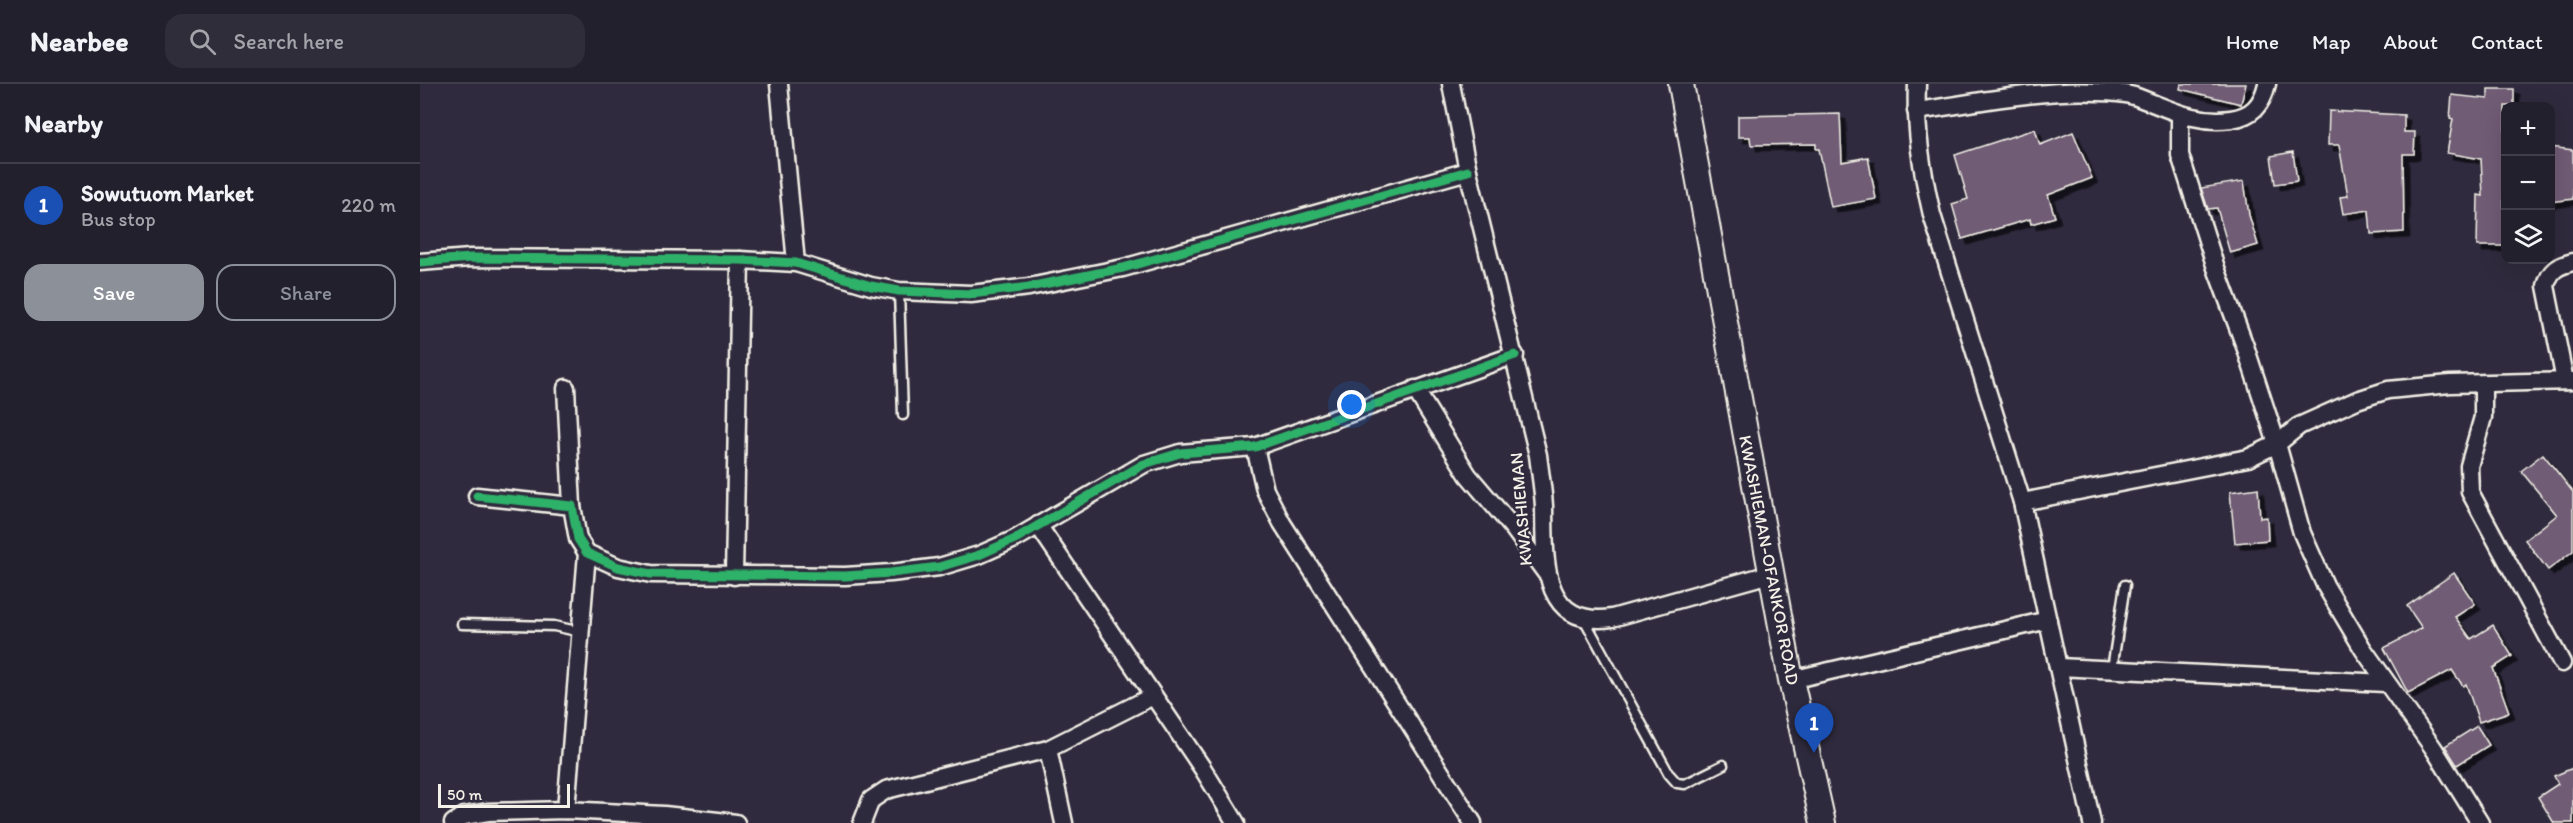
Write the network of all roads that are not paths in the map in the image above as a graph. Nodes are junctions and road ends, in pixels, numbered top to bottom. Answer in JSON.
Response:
{"nodes":[{"id":1,"x":779,"y":84,"type":"edge"},
{"id":2,"x":1451,"y":84,"type":"edge"},
{"id":3,"x":1681,"y":84,"type":"edge"},
{"id":4,"x":1917,"y":84,"type":"edge"},
{"id":5,"x":2267,"y":84,"type":"edge"},
{"id":6,"x":2098,"y":88,"type":"edge"},
{"id":7,"x":1916,"y":111,"type":"junction"},
{"id":8,"x":2180,"y":116,"type":"junction"},
{"id":9,"x":1468,"y":171,"type":"junction"},
{"id":10,"x":740,"y":260,"type":"junction"},
{"id":11,"x":420,"y":262,"type":"edge"},
{"id":12,"x":2573,"y":262,"type":"edge"},
{"id":13,"x":796,"y":263,"type":"junction"},
{"id":14,"x":899,"y":291,"type":"junction"},
{"id":15,"x":1515,"y":355,"type":"junction"},
{"id":16,"x":2569,"y":381,"type":"edge"},
{"id":17,"x":2483,"y":384,"type":"junction"},
{"id":18,"x":566,"y":388,"type":"dead end"},
{"id":19,"x":1416,"y":389,"type":"junction"},
{"id":20,"x":903,"y":415,"type":"dead end"},
{"id":21,"x":2277,"y":444,"type":"junction"},
{"id":22,"x":1255,"y":447,"type":"junction"},
{"id":23,"x":477,"y":496,"type":"dead end"},
{"id":24,"x":2022,"y":502,"type":"junction"},
{"id":25,"x":572,"y":506,"type":"junction"},
{"id":26,"x":1038,"y":525,"type":"junction"},
{"id":27,"x":587,"y":553,"type":"junction"},
{"id":28,"x":1546,"y":573,"type":"junction"},
{"id":29,"x":1770,"y":574,"type":"junction"},
{"id":30,"x":734,"y":576,"type":"junction"},
{"id":31,"x":2125,"y":585,"type":"dead end"},
{"id":32,"x":1582,"y":617,"type":"junction"},
{"id":33,"x":2048,"y":620,"type":"junction"},
{"id":34,"x":462,"y":624,"type":"dead end"},
{"id":35,"x":581,"y":632,"type":"junction"},
{"id":36,"x":2562,"y":663,"type":"dead end"},
{"id":37,"x":2058,"y":667,"type":"junction"},
{"id":38,"x":2112,"y":669,"type":"junction"},
{"id":39,"x":1791,"y":680,"type":"junction"},
{"id":40,"x":2385,"y":683,"type":"junction"},
{"id":41,"x":1153,"y":696,"type":"junction"},
{"id":42,"x":1048,"y":749,"type":"junction"},
{"id":43,"x":1723,"y":765,"type":"dead end"},
{"id":44,"x":566,"y":810,"type":"junction"},
{"id":45,"x":453,"y":823,"type":"edge"},
{"id":46,"x":736,"y":823,"type":"edge"},
{"id":47,"x":862,"y":823,"type":"edge"},
{"id":48,"x":1064,"y":823,"type":"edge"},
{"id":49,"x":1236,"y":823,"type":"edge"},
{"id":50,"x":1473,"y":823,"type":"edge"},
{"id":51,"x":1823,"y":823,"type":"edge"},
{"id":52,"x":2092,"y":823,"type":"edge"},
{"id":53,"x":2480,"y":823,"type":"edge"}],
"edges":[{"from":1,"to":13,"type":"street"},
{"from":2,"to":9,"type":"street","name":"KWASHIEMAN"},
{"from":3,"to":29,"type":"main road","name":"KWASHIEMAN-OFANKOR ROAD"},
{"from":4,"to":7,"type":"street"},
{"from":5,"to":8,"type":"street"},
{"from":6,"to":7,"type":"street"},
{"from":6,"to":8,"type":"street"},
{"from":7,"to":24,"type":"street"},
{"from":8,"to":21,"type":"street"},
{"from":9,"to":14,"type":"street"},
{"from":9,"to":15,"type":"street","name":"KWASHIEMAN"},
{"from":10,"to":11,"type":"street"},
{"from":10,"to":13,"type":"street"},
{"from":10,"to":30,"type":"street"},
{"from":12,"to":16,"type":"street"},
{"from":13,"to":14,"type":"street"},
{"from":14,"to":20,"type":"lane"},
{"from":15,"to":19,"type":"street"},
{"from":15,"to":28,"type":"street","name":"KWASHIEMAN"},
{"from":16,"to":17,"type":"street"},
{"from":17,"to":21,"type":"street"},
{"from":17,"to":36,"type":"street"},
{"from":18,"to":25,"type":"street"},
{"from":19,"to":22,"type":"street"},
{"from":19,"to":28,"type":"street"},
{"from":21,"to":24,"type":"street"},
{"from":21,"to":40,"type":"street"},
{"from":22,"to":26,"type":"street"},
{"from":22,"to":50,"type":"street"},
{"from":23,"to":25,"type":"street"},
{"from":24,"to":33,"type":"street"},
{"from":25,"to":27,"type":"street"},
{"from":26,"to":30,"type":"street"},
{"from":26,"to":41,"type":"street"},
{"from":27,"to":30,"type":"street"},
{"from":27,"to":35,"type":"street"},
{"from":28,"to":32,"type":"street","name":"KWASHIEMAN"},
{"from":29,"to":32,"type":"street"},
{"from":29,"to":39,"type":"main road","name":"KWASHIEMAN-OFANKOR ROAD"},
{"from":31,"to":38,"type":"lane"},
{"from":32,"to":43,"type":"lane"},
{"from":33,"to":37,"type":"street"},
{"from":33,"to":39,"type":"street"},
{"from":34,"to":35,"type":"lane"},
{"from":35,"to":44,"type":"street"},
{"from":37,"to":38,"type":"street"},
{"from":37,"to":52,"type":"street"},
{"from":38,"to":40,"type":"street"},
{"from":39,"to":51,"type":"main road","name":"KWASHIEMAN-OFANKOR ROAD"},
{"from":40,"to":53,"type":"street"},
{"from":41,"to":42,"type":"street"},
{"from":41,"to":49,"type":"street"},
{"from":42,"to":47,"type":"street"},
{"from":42,"to":48,"type":"street"},
{"from":44,"to":45,"type":"street"},
{"from":44,"to":46,"type":"street"}]}
